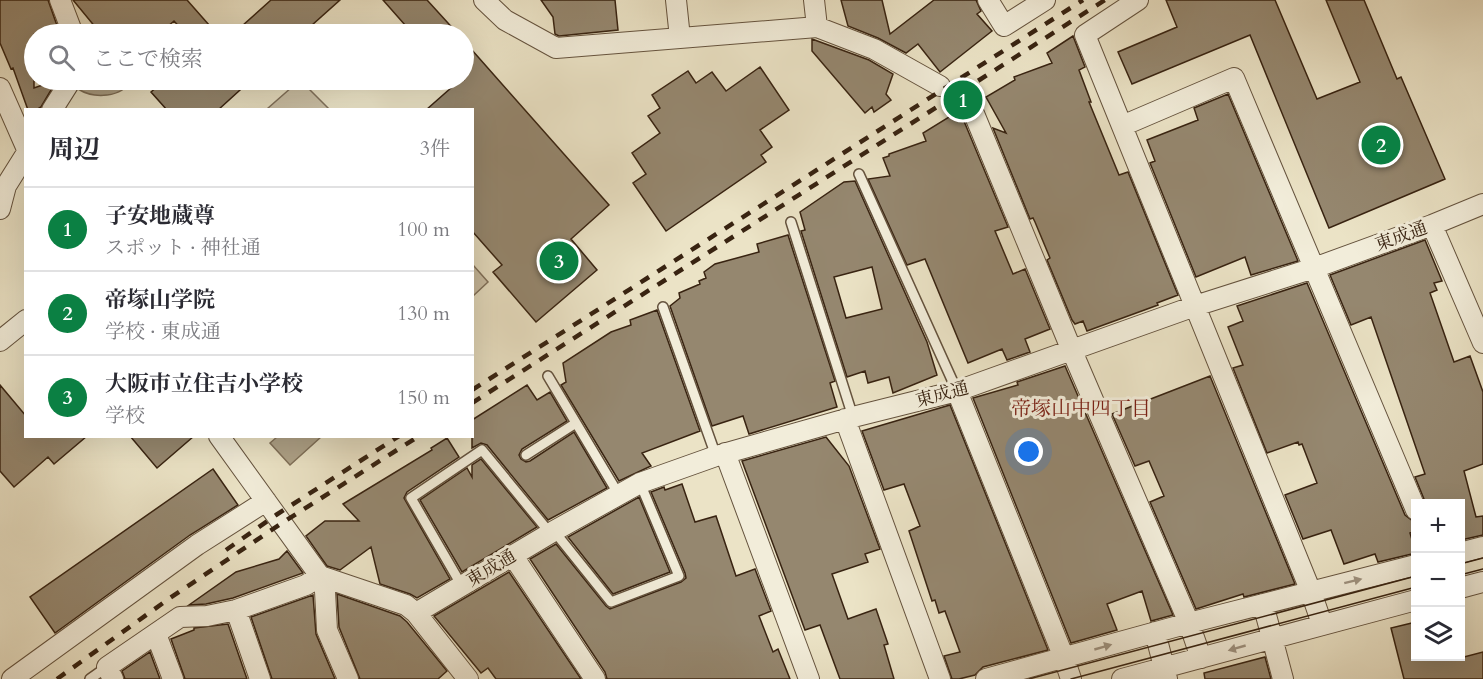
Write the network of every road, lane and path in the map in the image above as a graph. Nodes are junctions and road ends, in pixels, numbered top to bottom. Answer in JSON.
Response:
{"nodes":[{"id":1,"x":60,"y":0,"type":"edge"},
{"id":2,"x":484,"y":0,"type":"edge"},
{"id":3,"x":676,"y":0,"type":"edge"},
{"id":4,"x":814,"y":0,"type":"edge"},
{"id":5,"x":988,"y":0,"type":"edge"},
{"id":6,"x":1045,"y":0,"type":"edge"},
{"id":7,"x":1138,"y":0,"type":"edge"},
{"id":8,"x":69,"y":24,"type":"edge"},
{"id":9,"x":817,"y":27,"type":"junction"},
{"id":10,"x":680,"y":38,"type":"junction"},
{"id":11,"x":940,"y":86,"type":"dead end"},
{"id":12,"x":0,"y":88,"type":"edge"},
{"id":13,"x":65,"y":90,"type":"edge"},
{"id":14,"x":970,"y":104,"type":"dead end"},
{"id":15,"x":53,"y":108,"type":"edge"},
{"id":16,"x":1122,"y":126,"type":"junction"},
{"id":17,"x":24,"y":142,"type":"edge"},
{"id":18,"x":24,"y":157,"type":"edge"},
{"id":19,"x":859,"y":174,"type":"dead end"},
{"id":20,"x":1483,"y":204,"type":"edge"},
{"id":21,"x":0,"y":209,"type":"edge"},
{"id":22,"x":791,"y":222,"type":"dead end"},
{"id":23,"x":1432,"y":225,"type":"junction"},
{"id":24,"x":1314,"y":268,"type":"junction"},
{"id":25,"x":1194,"y":306,"type":"junction"},
{"id":26,"x":663,"y":307,"type":"dead end"},
{"id":27,"x":24,"y":322,"type":"edge"},
{"id":28,"x":0,"y":341,"type":"edge"},
{"id":29,"x":1483,"y":343,"type":"edge"},
{"id":30,"x":1071,"y":351,"type":"junction"},
{"id":31,"x":548,"y":376,"type":"dead end"},
{"id":32,"x":957,"y":391,"type":"junction"},
{"id":33,"x":849,"y":418,"type":"junction"},
{"id":34,"x":576,"y":423,"type":"junction"},
{"id":35,"x":220,"y":438,"type":"edge"},
{"id":36,"x":720,"y":454,"type":"junction"},
{"id":37,"x":526,"y":455,"type":"dead end"},
{"id":38,"x":640,"y":483,"type":"junction"},
{"id":39,"x":619,"y":496,"type":"junction"},
{"id":40,"x":1411,"y":499,"type":"edge"},
{"id":41,"x":266,"y":501,"type":"junction"},
{"id":42,"x":552,"y":532,"type":"junction"},
{"id":43,"x":1483,"y":547,"type":"edge"},
{"id":44,"x":1465,"y":552,"type":"edge"},
{"id":45,"x":513,"y":556,"type":"junction"},
{"id":46,"x":1411,"y":565,"type":"edge"},
{"id":47,"x":320,"y":576,"type":"junction"},
{"id":48,"x":1483,"y":582,"type":"edge"},
{"id":49,"x":462,"y":586,"type":"junction"},
{"id":50,"x":1465,"y":587,"type":"edge"},
{"id":51,"x":1311,"y":592,"type":"junction"},
{"id":52,"x":1411,"y":601,"type":"edge"},
{"id":53,"x":1263,"y":604,"type":"junction"},
{"id":54,"x":236,"y":610,"type":"junction"},
{"id":55,"x":416,"y":613,"type":"junction"},
{"id":56,"x":1189,"y":623,"type":"junction"},
{"id":57,"x":1322,"y":624,"type":"junction"},
{"id":58,"x":1155,"y":632,"type":"junction"},
{"id":59,"x":156,"y":634,"type":"junction"},
{"id":60,"x":1272,"y":638,"type":"junction"},
{"id":61,"x":1064,"y":658,"type":"junction"},
{"id":62,"x":1201,"y":658,"type":"junction"},
{"id":63,"x":110,"y":673,"type":"edge"},
{"id":64,"x":1166,"y":674,"type":"edge"},
{"id":65,"x":458,"y":676,"type":"edge"},
{"id":66,"x":12,"y":679,"type":"edge"},
{"id":67,"x":90,"y":679,"type":"edge"},
{"id":68,"x":173,"y":679,"type":"edge"},
{"id":69,"x":260,"y":679,"type":"edge"},
{"id":70,"x":348,"y":679,"type":"edge"},
{"id":71,"x":595,"y":679,"type":"edge"},
{"id":72,"x":809,"y":679,"type":"edge"},
{"id":73,"x":940,"y":679,"type":"edge"},
{"id":74,"x":986,"y":679,"type":"edge"},
{"id":75,"x":1071,"y":679,"type":"edge"},
{"id":76,"x":1122,"y":679,"type":"edge"},
{"id":77,"x":1283,"y":679,"type":"edge"}],
"edges":[{"from":1,"to":8,"type":"street"},
{"from":2,"to":10,"type":"street"},
{"from":3,"to":10,"type":"street"},
{"from":4,"to":9,"type":"street"},
{"from":5,"to":6,"type":"street"},
{"from":7,"to":16,"type":"street"},
{"from":9,"to":10,"type":"street"},
{"from":9,"to":11,"type":"street"},
{"from":12,"to":17,"type":"street"},
{"from":13,"to":15,"type":"street"},
{"from":14,"to":30,"type":"street"},
{"from":16,"to":24,"type":"street"},
{"from":16,"to":25,"type":"street"},
{"from":18,"to":21,"type":"street"},
{"from":19,"to":32,"type":"lane"},
{"from":20,"to":23,"type":"street","name":"東成通"},
{"from":22,"to":33,"type":"lane"},
{"from":23,"to":24,"type":"street","name":"東成通"},
{"from":23,"to":29,"type":"street"},
{"from":24,"to":25,"type":"street","name":"東成通"},
{"from":24,"to":40,"type":"street"},
{"from":25,"to":30,"type":"street","name":"東成通"},
{"from":25,"to":51,"type":"street"},
{"from":26,"to":36,"type":"lane"},
{"from":27,"to":28,"type":"street"},
{"from":30,"to":32,"type":"street","name":"東成通"},
{"from":30,"to":56,"type":"street"},
{"from":31,"to":34,"type":"lane"},
{"from":32,"to":33,"type":"street","name":"東成通"},
{"from":32,"to":61,"type":"street"},
{"from":33,"to":36,"type":"street","name":"東成通"},
{"from":33,"to":73,"type":"street"},
{"from":34,"to":37,"type":"lane"},
{"from":34,"to":39,"type":"lane"},
{"from":35,"to":41,"type":"street"},
{"from":36,"to":38,"type":"street","name":"東成通"},
{"from":36,"to":72,"type":"street"},
{"from":38,"to":39,"type":"street","name":"東成通"},
{"from":38,"to":42,"type":"lane"},
{"from":39,"to":42,"type":"street","name":"東成通"},
{"from":41,"to":47,"type":"street"},
{"from":41,"to":66,"type":"street"},
{"from":42,"to":45,"type":"street","name":"東成通"},
{"from":42,"to":49,"type":"lane"},
{"from":43,"to":44,"type":"street"},
{"from":45,"to":49,"type":"street","name":"東成通"},
{"from":45,"to":71,"type":"street"},
{"from":51,"to":46,"type":"street","one_way":true},
{"from":47,"to":54,"type":"street"},
{"from":47,"to":55,"type":"street"},
{"from":47,"to":70,"type":"street"},
{"from":48,"to":50,"type":"street"},
{"from":49,"to":55,"type":"street","name":"東成通"},
{"from":51,"to":53,"type":"street"},
{"from":51,"to":57,"type":"street"},
{"from":52,"to":57,"type":"street"},
{"from":53,"to":56,"type":"street"},
{"from":53,"to":60,"type":"street"},
{"from":54,"to":59,"type":"street"},
{"from":54,"to":69,"type":"street"},
{"from":55,"to":65,"type":"street"},
{"from":56,"to":58,"type":"street"},
{"from":56,"to":62,"type":"street"},
{"from":57,"to":60,"type":"street"},
{"from":61,"to":58,"type":"street","one_way":true},
{"from":58,"to":64,"type":"street"},
{"from":59,"to":63,"type":"street"},
{"from":59,"to":68,"type":"street"},
{"from":60,"to":62,"type":"street","one_way":true},
{"from":60,"to":77,"type":"street"},
{"from":61,"to":74,"type":"street"},
{"from":61,"to":75,"type":"street"},
{"from":62,"to":64,"type":"street"},
{"from":63,"to":67,"type":"lane"},
{"from":64,"to":76,"type":"street"}]}
